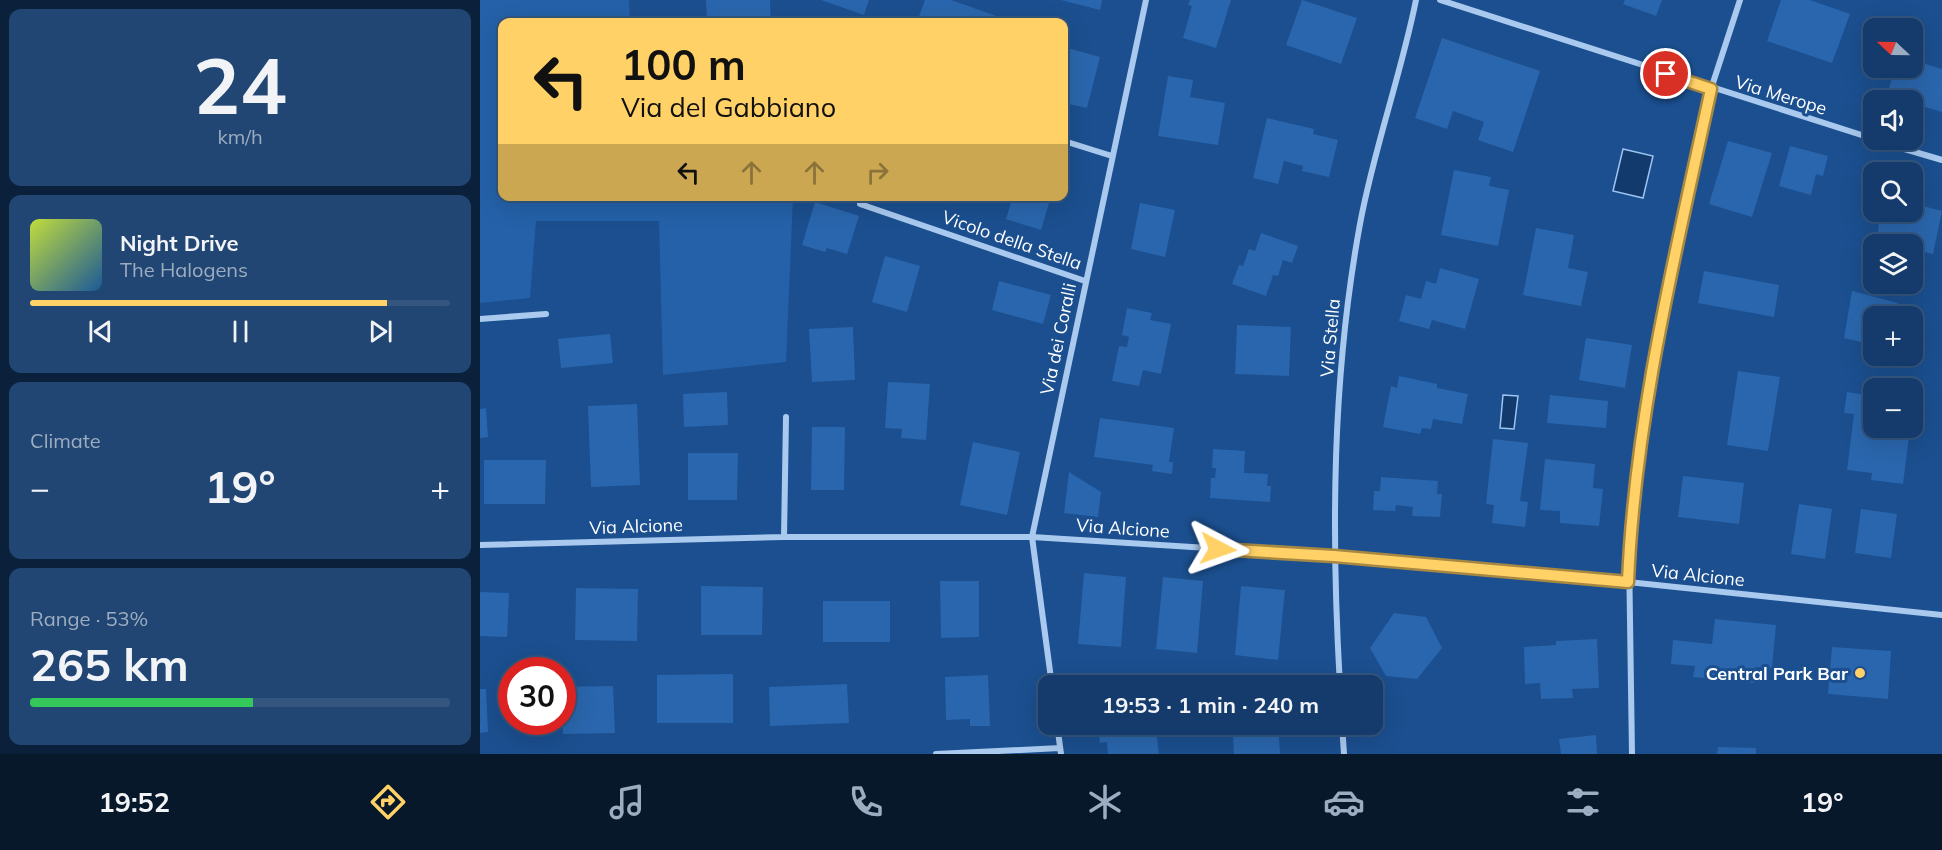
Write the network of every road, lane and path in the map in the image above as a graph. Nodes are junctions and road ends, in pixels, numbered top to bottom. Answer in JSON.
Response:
{"nodes":[{"id":1,"x":1146,"y":0,"type":"edge"},
{"id":2,"x":1416,"y":0,"type":"edge"},
{"id":3,"x":1440,"y":0,"type":"edge"},
{"id":4,"x":1740,"y":0,"type":"edge"},
{"id":5,"x":1711,"y":89,"type":"junction"},
{"id":6,"x":1863,"y":136,"type":"edge"},
{"id":7,"x":1068,"y":142,"type":"edge"},
{"id":8,"x":1910,"y":150,"type":"edge"},
{"id":9,"x":1112,"y":156,"type":"junction"},
{"id":10,"x":1942,"y":160,"type":"edge"},
{"id":11,"x":860,"y":204,"type":"dead end"},
{"id":12,"x":1085,"y":281,"type":"junction"},
{"id":13,"x":546,"y":314,"type":"dead end"},
{"id":14,"x":480,"y":319,"type":"edge"},
{"id":15,"x":786,"y":417,"type":"dead end"},
{"id":16,"x":784,"y":537,"type":"junction"},
{"id":17,"x":1032,"y":537,"type":"junction"},
{"id":18,"x":480,"y":545,"type":"edge"},
{"id":19,"x":1334,"y":556,"type":"junction"},
{"id":20,"x":1628,"y":582,"type":"junction"},
{"id":21,"x":1942,"y":615,"type":"edge"},
{"id":22,"x":1051,"y":675,"type":"edge"},
{"id":23,"x":1339,"y":675,"type":"edge"},
{"id":24,"x":1058,"y":735,"type":"edge"},
{"id":25,"x":1343,"y":735,"type":"edge"},
{"id":26,"x":1060,"y":751,"type":"edge"},
{"id":27,"x":936,"y":754,"type":"edge"},
{"id":28,"x":1344,"y":754,"type":"edge"},
{"id":29,"x":1632,"y":754,"type":"edge"}],
"edges":[{"from":1,"to":9,"type":"street","name":"Via dei Coralli"},
{"from":2,"to":19,"type":"street","name":"Via Stella"},
{"from":3,"to":5,"type":"street","name":"Via Merope"},
{"from":4,"to":5,"type":"street"},
{"from":5,"to":6,"type":"street","name":"Via Merope"},
{"from":5,"to":20,"type":"street"},
{"from":7,"to":9,"type":"street"},
{"from":8,"to":10,"type":"street","name":"Via Merope"},
{"from":9,"to":12,"type":"street","name":"Via dei Coralli"},
{"from":11,"to":12,"type":"street","name":"Vicolo della Stella"},
{"from":12,"to":17,"type":"street","name":"Via dei Coralli"},
{"from":13,"to":14,"type":"street"},
{"from":15,"to":16,"type":"street"},
{"from":16,"to":17,"type":"street","name":"Via Alcione"},
{"from":16,"to":18,"type":"street","name":"Via Alcione"},
{"from":17,"to":19,"type":"street","name":"Via Alcione"},
{"from":17,"to":22,"type":"street","name":"Via dei Coralli"},
{"from":19,"to":20,"type":"street","name":"Via Alcione"},
{"from":19,"to":23,"type":"street","name":"Via Stella"},
{"from":20,"to":21,"type":"street","name":"Via Alcione"},
{"from":20,"to":29,"type":"street"},
{"from":24,"to":26,"type":"street"},
{"from":25,"to":28,"type":"street"},
{"from":26,"to":27,"type":"street"}]}
